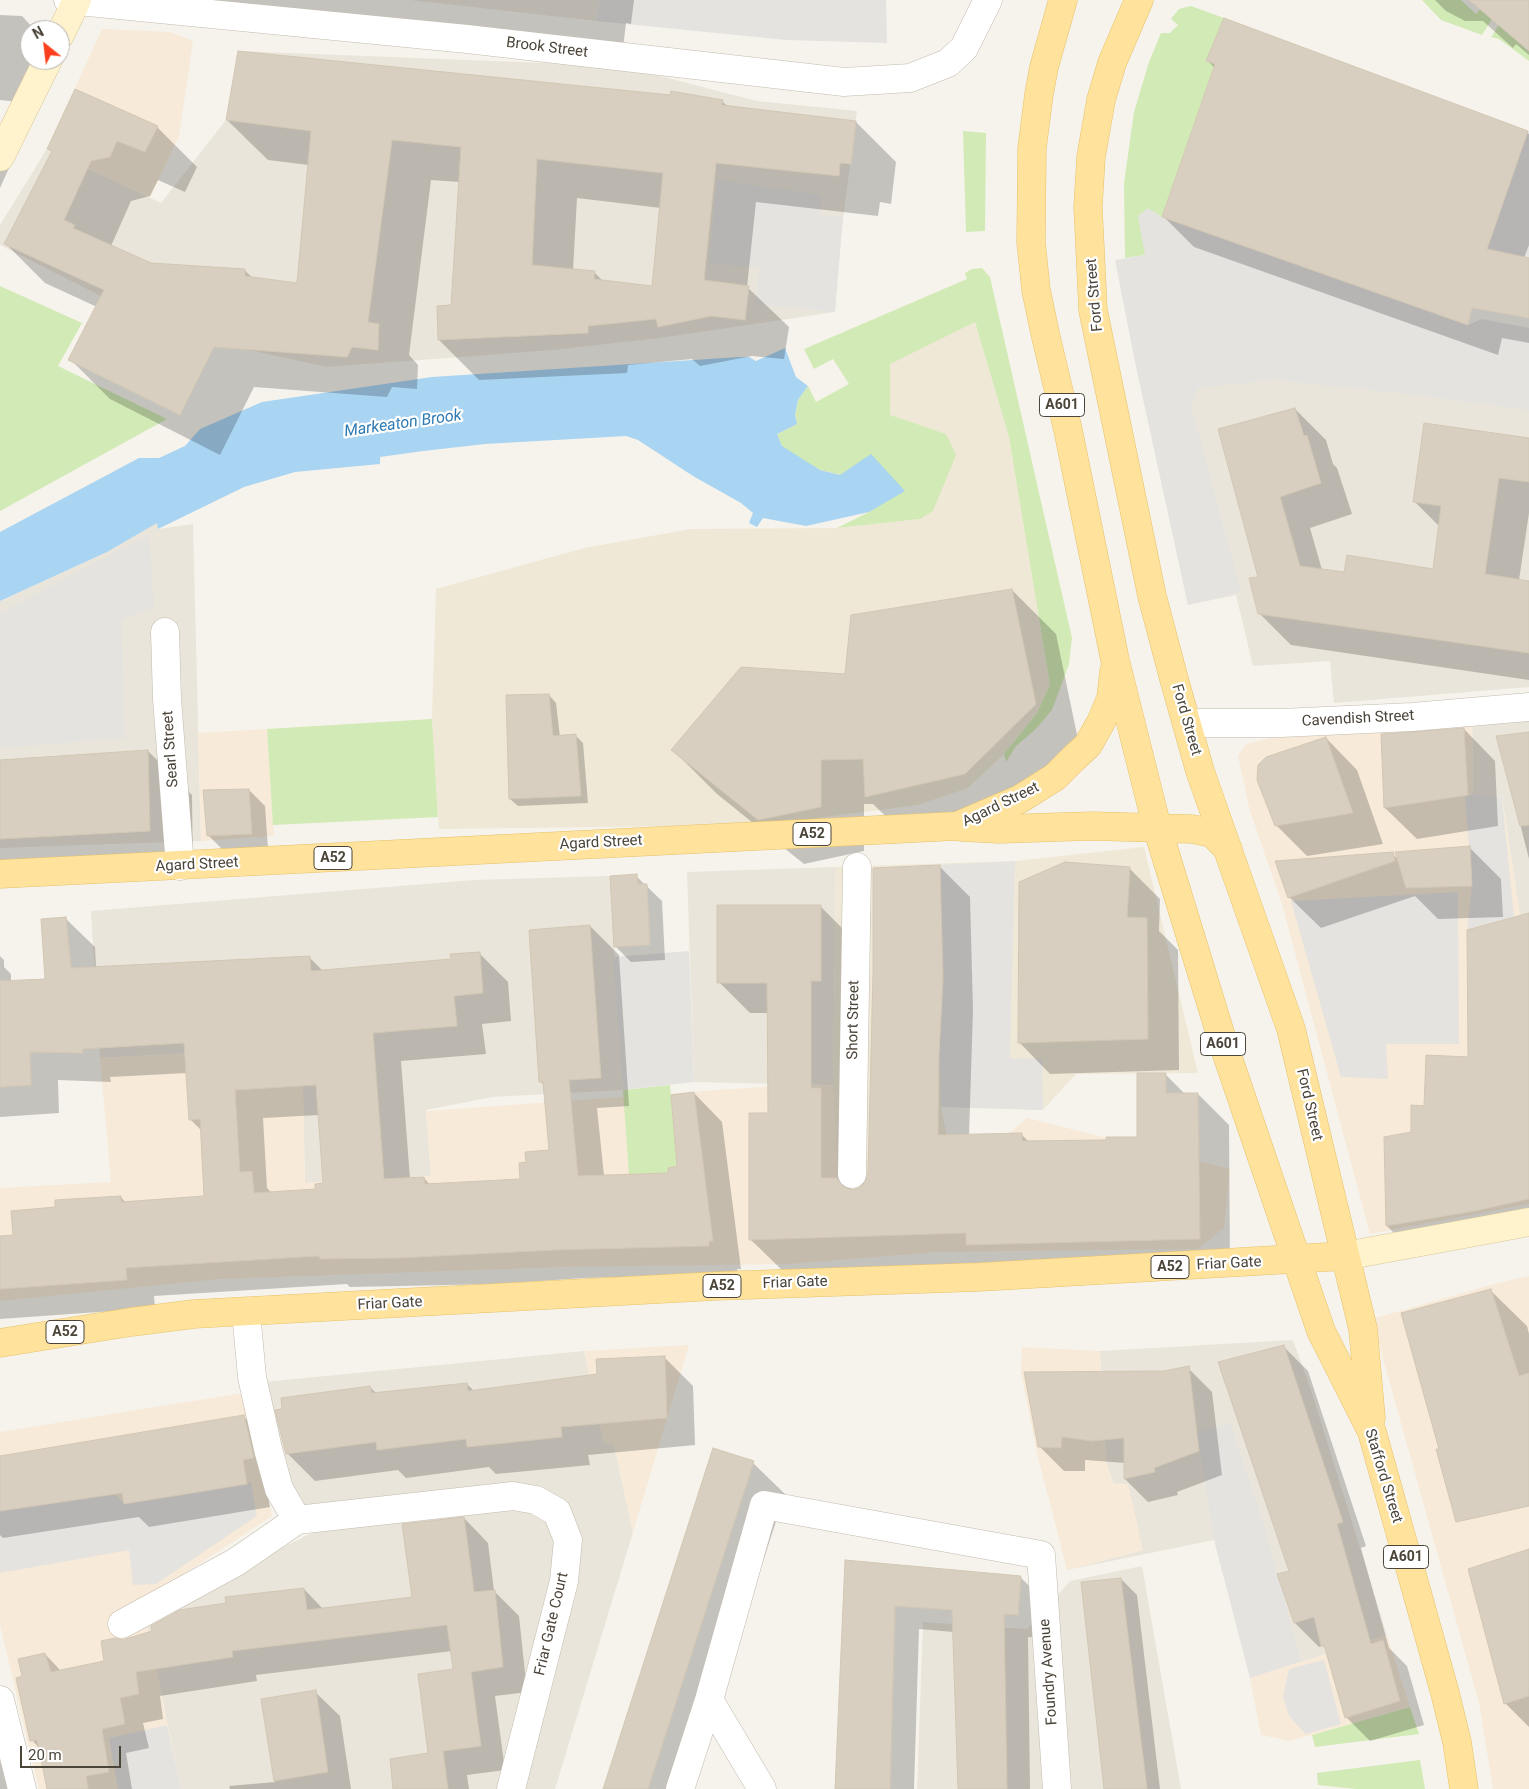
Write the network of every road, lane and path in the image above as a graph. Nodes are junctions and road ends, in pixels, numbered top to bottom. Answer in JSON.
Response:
{"nodes":[{"id":1,"x":74,"y":0,"type":"edge"},
{"id":2,"x":988,"y":0,"type":"edge"},
{"id":3,"x":1063,"y":0,"type":"edge"},
{"id":4,"x":1139,"y":0,"type":"edge"},
{"id":5,"x":66,"y":20,"type":"edge"},
{"id":6,"x":43,"y":70,"type":"edge"},
{"id":7,"x":0,"y":156,"type":"edge"},
{"id":8,"x":165,"y":632,"type":"dead end"},
{"id":9,"x":1115,"y":660,"type":"junction"},
{"id":10,"x":1529,"y":707,"type":"edge"},
{"id":11,"x":1187,"y":723,"type":"junction"},
{"id":12,"x":957,"y":826,"type":"junction"},
{"id":13,"x":1157,"y":827,"type":"junction"},
{"id":14,"x":1228,"y":849,"type":"junction"},
{"id":15,"x":180,"y":866,"type":"junction"},
{"id":16,"x":857,"y":866,"type":"dead end"},
{"id":17,"x":0,"y":874,"type":"edge"},
{"id":18,"x":852,"y":1174,"type":"dead end"},
{"id":19,"x":1529,"y":1222,"type":"edge"},
{"id":20,"x":1345,"y":1256,"type":"junction"},
{"id":21,"x":1295,"y":1260,"type":"junction"},
{"id":22,"x":246,"y":1312,"type":"junction"},
{"id":23,"x":0,"y":1342,"type":"edge"},
{"id":24,"x":1372,"y":1432,"type":"junction"},
{"id":25,"x":297,"y":1520,"type":"junction"},
{"id":26,"x":122,"y":1624,"type":"dead end"},
{"id":27,"x":0,"y":1700,"type":"edge"},
{"id":28,"x":709,"y":1700,"type":"junction"},
{"id":29,"x":22,"y":1789,"type":"edge"},
{"id":30,"x":511,"y":1789,"type":"edge"},
{"id":31,"x":680,"y":1789,"type":"edge"},
{"id":32,"x":762,"y":1789,"type":"edge"},
{"id":33,"x":1057,"y":1789,"type":"edge"},
{"id":34,"x":1464,"y":1789,"type":"edge"}],
"edges":[{"from":1,"to":2,"type":"street","name":"Brook Street"},
{"from":1,"to":5,"type":"street"},
{"from":3,"to":9,"type":"main road","number":"A601"},
{"from":4,"to":11,"type":"main road","name":"Ford Street","number":"A601"},
{"from":6,"to":7,"type":"street"},
{"from":8,"to":15,"type":"street","name":"Searl Street"},
{"from":9,"to":12,"type":"main road","name":"Agard Street","number":"A52"},
{"from":9,"to":13,"type":"main road","number":"A601"},
{"from":10,"to":11,"type":"street","name":"Cavendish Street"},
{"from":11,"to":14,"type":"main road","name":"Ford Street","number":"A601"},
{"from":12,"to":13,"type":"main road"},
{"from":12,"to":15,"type":"main road","name":"Agard Street","number":"A52"},
{"from":13,"to":14,"type":"main road"},
{"from":13,"to":21,"type":"main road","number":"A601"},
{"from":14,"to":20,"type":"main road","name":"Ford Street","number":"A601"},
{"from":15,"to":17,"type":"main road","name":"Agard Street","number":"A52"},
{"from":16,"to":18,"type":"street","name":"Short Street"},
{"from":19,"to":20,"type":"street","name":"Friar Gate"},
{"from":20,"to":21,"type":"main road","name":"Friar Gate"},
{"from":20,"to":24,"type":"main road","name":"Ford Street","number":"A601"},
{"from":21,"to":22,"type":"main road","name":"Friar Gate","number":"A52"},
{"from":21,"to":24,"type":"main road","name":"Stafford Street","number":"A601"},
{"from":22,"to":23,"type":"main road","name":"Friar Gate","number":"A52"},
{"from":22,"to":25,"type":"street"},
{"from":24,"to":34,"type":"main road","name":"Stafford Street","number":"A601"},
{"from":25,"to":26,"type":"street","name":"Friar Gate Court"},
{"from":25,"to":30,"type":"street","name":"Friar Gate Court"},
{"from":27,"to":29,"type":"street"},
{"from":28,"to":31,"type":"street"},
{"from":28,"to":32,"type":"street"},
{"from":28,"to":33,"type":"street","name":"Foundry Avenue"}]}
